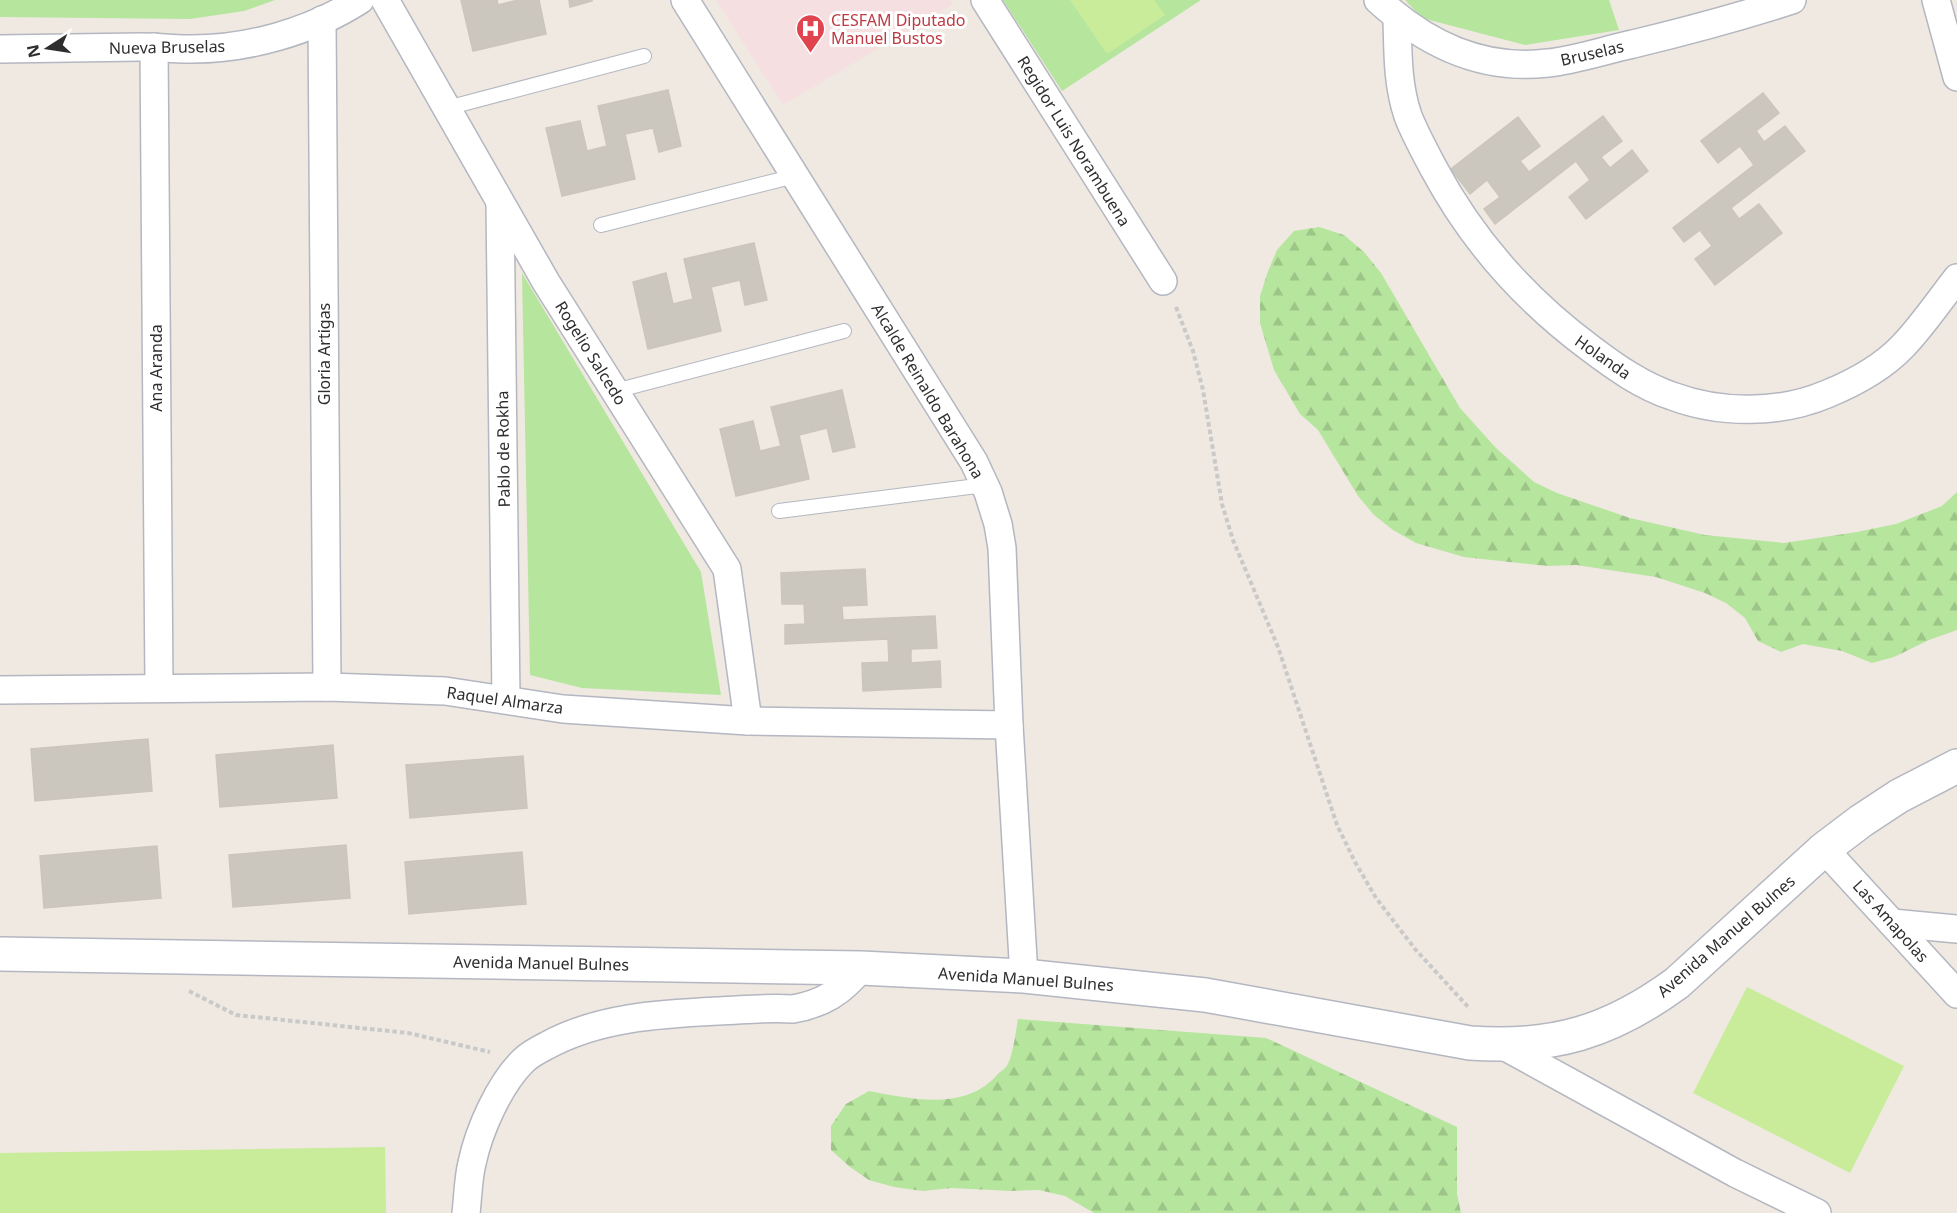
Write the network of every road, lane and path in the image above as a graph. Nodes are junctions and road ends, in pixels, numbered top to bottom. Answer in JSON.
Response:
{"nodes":[{"id":1,"x":360,"y":0,"type":"edge"},
{"id":2,"x":385,"y":0,"type":"edge"},
{"id":3,"x":685,"y":0,"type":"edge"},
{"id":4,"x":985,"y":0,"type":"edge"},
{"id":5,"x":1792,"y":0,"type":"edge"},
{"id":6,"x":1936,"y":0,"type":"edge"},
{"id":7,"x":1387,"y":9,"type":"edge"},
{"id":8,"x":322,"y":20,"type":"junction"},
{"id":9,"x":154,"y":47,"type":"junction"},
{"id":10,"x":0,"y":49,"type":"edge"},
{"id":11,"x":644,"y":56,"type":"dead end"},
{"id":12,"x":1957,"y":77,"type":"edge"},
{"id":13,"x":447,"y":108,"type":"junction"},
{"id":14,"x":795,"y":176,"type":"junction"},
{"id":15,"x":500,"y":199,"type":"junction"},
{"id":16,"x":601,"y":225,"type":"dead end"},
{"id":17,"x":1957,"y":279,"type":"edge"},
{"id":18,"x":1163,"y":281,"type":"joint"},
{"id":19,"x":844,"y":331,"type":"dead end"},
{"id":20,"x":615,"y":391,"type":"junction"},
{"id":21,"x":985,"y":484,"type":"junction"},
{"id":22,"x":779,"y":511,"type":"dead end"},
{"id":23,"x":327,"y":687,"type":"junction"},
{"id":24,"x":159,"y":688,"type":"junction"},
{"id":25,"x":0,"y":690,"type":"edge"},
{"id":26,"x":506,"y":699,"type":"junction"},
{"id":27,"x":748,"y":721,"type":"junction"},
{"id":28,"x":1009,"y":725,"type":"junction"},
{"id":29,"x":1957,"y":766,"type":"edge"},
{"id":30,"x":1824,"y":849,"type":"junction"},
{"id":31,"x":1892,"y":923,"type":"junction"},
{"id":32,"x":1957,"y":929,"type":"edge"},
{"id":33,"x":0,"y":954,"type":"edge"},
{"id":34,"x":861,"y":969,"type":"junction"},
{"id":35,"x":1024,"y":976,"type":"junction"},
{"id":36,"x":183,"y":988,"type":"dead end"},
{"id":37,"x":1957,"y":994,"type":"edge"},
{"id":38,"x":1502,"y":1046,"type":"junction"},
{"id":39,"x":523,"y":1060,"type":"junction"},
{"id":40,"x":466,"y":1213,"type":"edge"},
{"id":41,"x":1816,"y":1213,"type":"edge"}],
"edges":[{"from":1,"to":8,"type":"street","name":"Nueva Bruselas"},
{"from":2,"to":13,"type":"street","name":"Rogelio Salcedo"},
{"from":3,"to":14,"type":"street","name":"Alcalde Reinaldo Barahona"},
{"from":4,"to":18,"type":"street","name":"Regidor Luis Norambuena"},
{"from":5,"to":7,"type":"street","name":"Bruselas"},
{"from":6,"to":12,"type":"street"},
{"from":7,"to":17,"type":"street","name":"Holanda"},
{"from":8,"to":9,"type":"street","name":"Nueva Bruselas"},
{"from":8,"to":23,"type":"street","name":"Gloria Artigas"},
{"from":9,"to":10,"type":"street","name":"Nueva Bruselas"},
{"from":9,"to":24,"type":"street","name":"Ana Aranda"},
{"from":11,"to":13,"type":"lane"},
{"from":13,"to":15,"type":"street","name":"Rogelio Salcedo"},
{"from":14,"to":16,"type":"lane"},
{"from":14,"to":21,"type":"street","name":"Alcalde Reinaldo Barahona"},
{"from":15,"to":20,"type":"street","name":"Rogelio Salcedo"},
{"from":15,"to":26,"type":"street","name":"Pablo de Rokha"},
{"from":18,"to":38,"type":"path"},
{"from":19,"to":20,"type":"lane"},
{"from":20,"to":27,"type":"street","name":"Rogelio Salcedo"},
{"from":21,"to":22,"type":"lane"},
{"from":21,"to":28,"type":"street","name":"Alcalde Reinaldo Barahona"},
{"from":23,"to":24,"type":"street","name":"Raquel Almarza"},
{"from":23,"to":26,"type":"street","name":"Raquel Almarza"},
{"from":24,"to":25,"type":"street","name":"Raquel Almarza"},
{"from":26,"to":27,"type":"street","name":"Raquel Almarza"},
{"from":27,"to":28,"type":"street","name":"Raquel Almarza"},
{"from":28,"to":35,"type":"street","name":"Alcalde Reinaldo Barahona"},
{"from":29,"to":30,"type":"street","name":"Avenida Manuel Bulnes"},
{"from":30,"to":31,"type":"street","name":"Las Amapolas"},
{"from":30,"to":38,"type":"street","name":"Avenida Manuel Bulnes"},
{"from":31,"to":32,"type":"street"},
{"from":31,"to":37,"type":"street","name":"Las Amapolas"},
{"from":33,"to":34,"type":"street","name":"Avenida Manuel Bulnes"},
{"from":34,"to":35,"type":"street","name":"Avenida Manuel Bulnes"},
{"from":34,"to":39,"type":"street"},
{"from":35,"to":38,"type":"street","name":"Avenida Manuel Bulnes"},
{"from":36,"to":39,"type":"path"},
{"from":38,"to":41,"type":"street"},
{"from":39,"to":40,"type":"street"}]}
